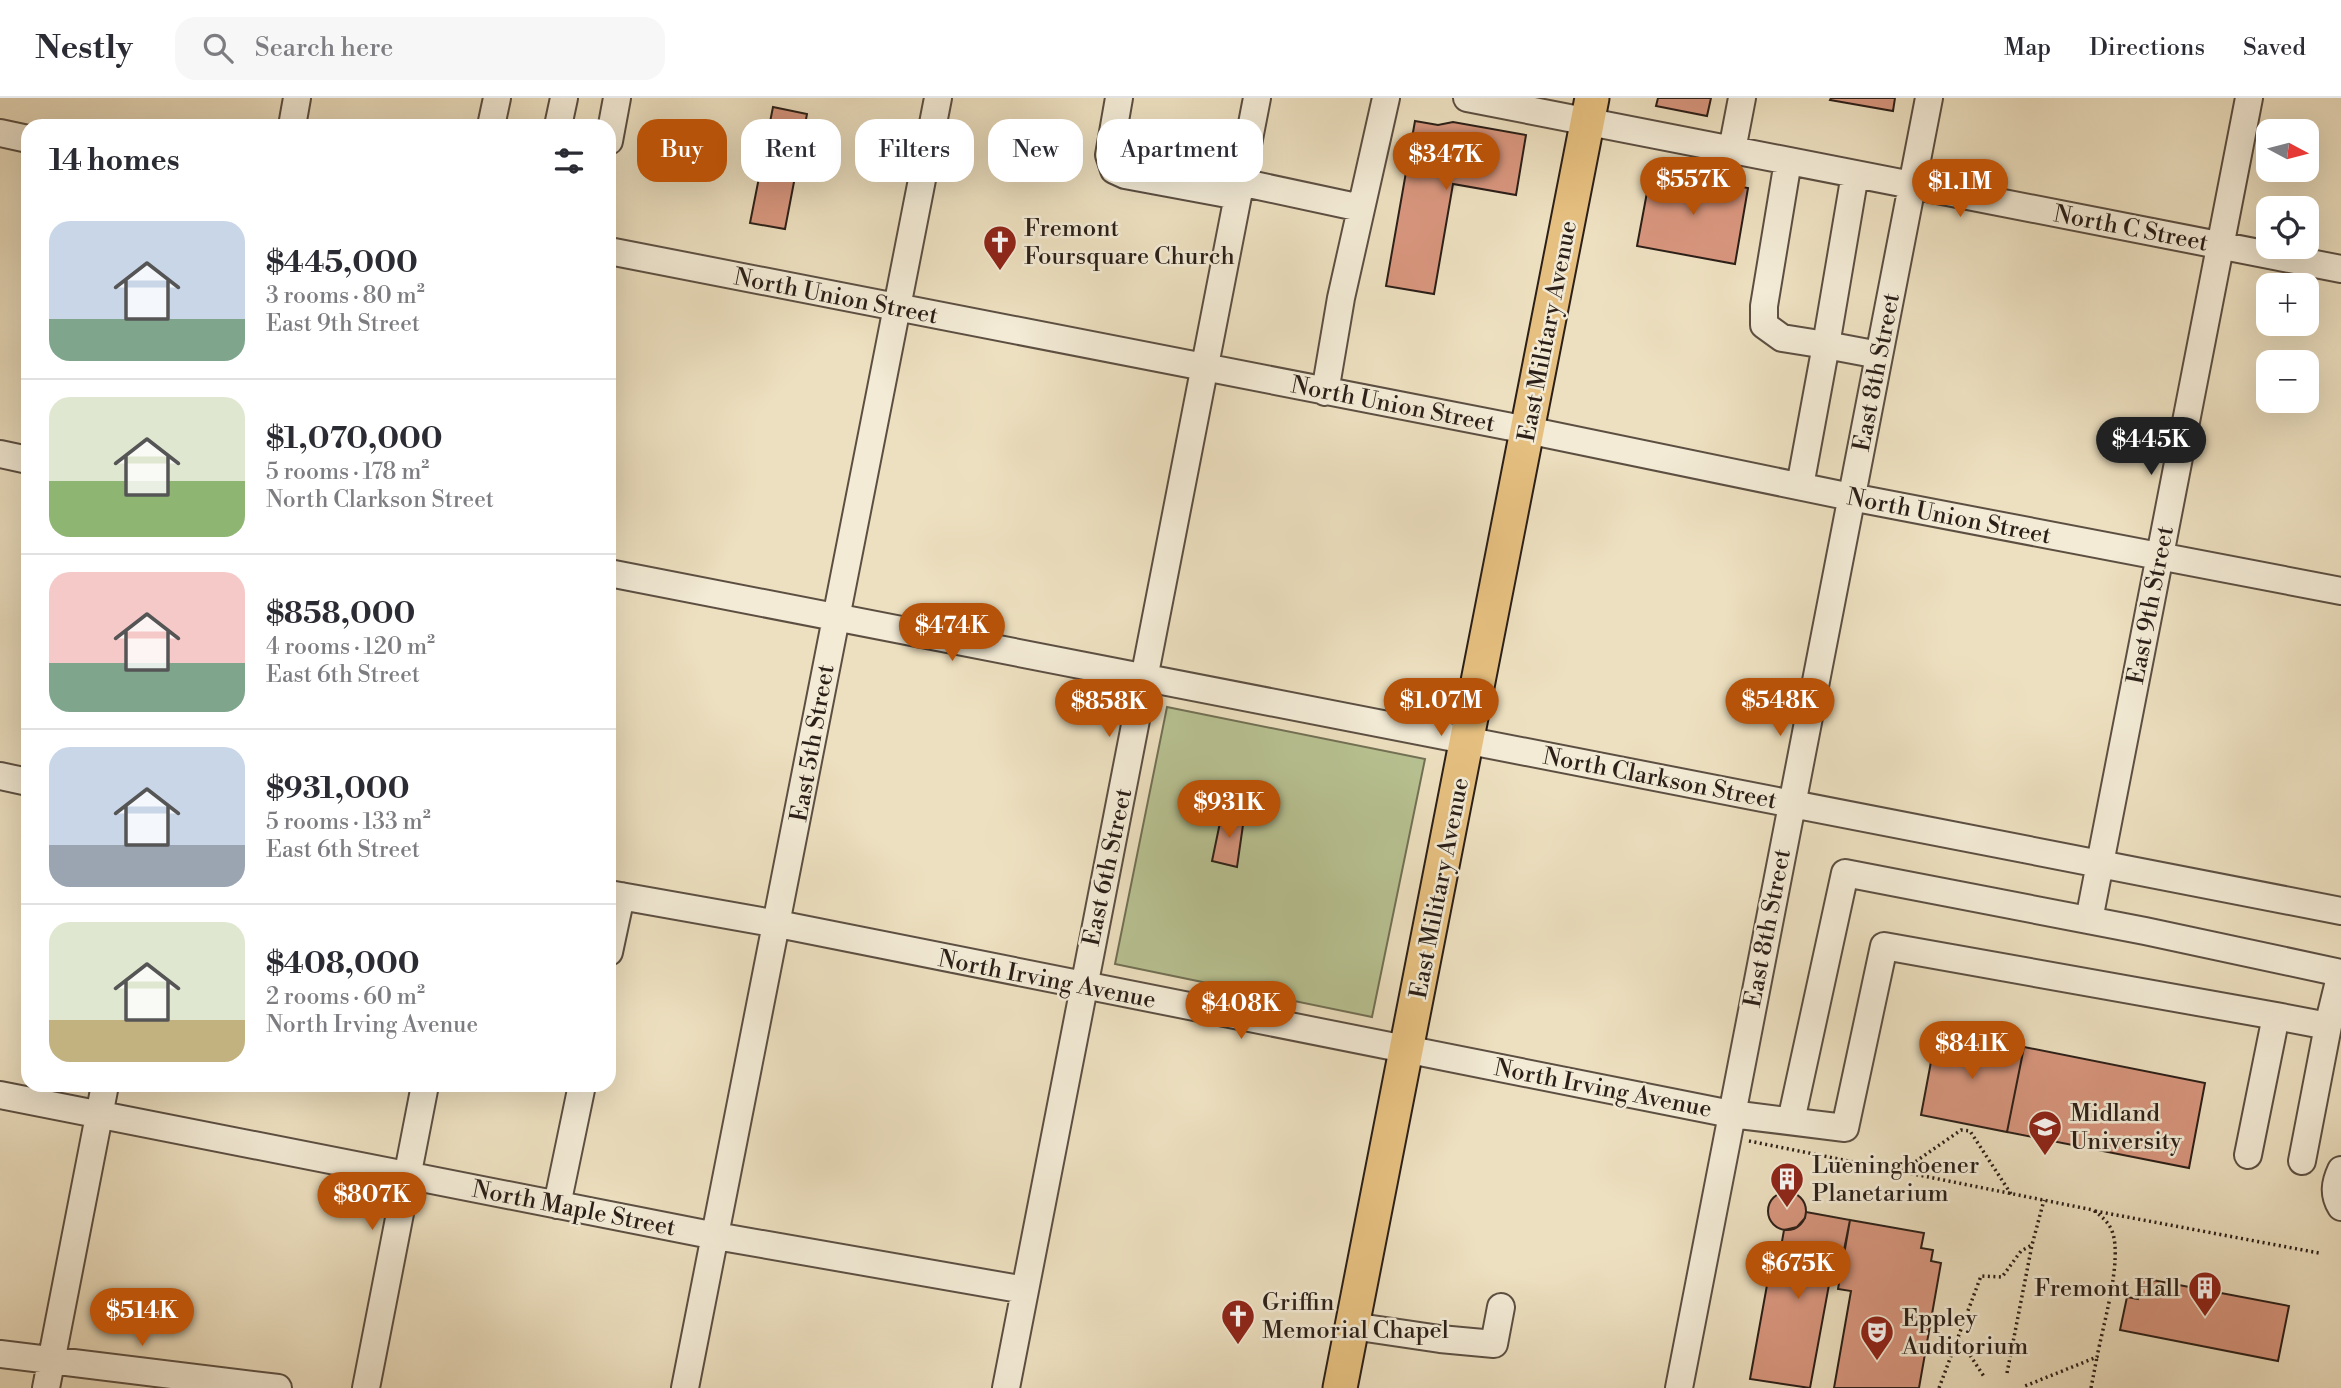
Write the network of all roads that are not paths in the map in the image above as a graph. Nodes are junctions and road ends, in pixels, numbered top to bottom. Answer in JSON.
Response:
{"nodes":[{"id":1,"x":297,"y":98,"type":"edge"},
{"id":2,"x":497,"y":98,"type":"edge"},
{"id":3,"x":564,"y":98,"type":"edge"},
{"id":4,"x":617,"y":98,"type":"edge"},
{"id":5,"x":938,"y":98,"type":"edge"},
{"id":6,"x":1119,"y":98,"type":"edge"},
{"id":7,"x":1257,"y":98,"type":"edge"},
{"id":8,"x":1386,"y":98,"type":"edge"},
{"id":9,"x":1467,"y":98,"type":"edge"},
{"id":10,"x":1742,"y":98,"type":"edge"},
{"id":11,"x":1929,"y":98,"type":"edge"},
{"id":12,"x":2249,"y":98,"type":"edge"},
{"id":13,"x":1590,"y":110,"type":"edge"},
{"id":14,"x":293,"y":119,"type":"edge"},
{"id":15,"x":492,"y":119,"type":"edge"},
{"id":16,"x":560,"y":119,"type":"edge"},
{"id":17,"x":613,"y":119,"type":"edge"},
{"id":18,"x":0,"y":133,"type":"edge"},
{"id":19,"x":21,"y":138,"type":"edge"},
{"id":20,"x":1732,"y":150,"type":"junction"},
{"id":21,"x":1788,"y":161,"type":"junction"},
{"id":22,"x":1856,"y":174,"type":"junction"},
{"id":23,"x":1912,"y":186,"type":"junction"},
{"id":24,"x":1239,"y":189,"type":"junction"},
{"id":25,"x":1361,"y":208,"type":"junction"},
{"id":26,"x":2220,"y":246,"type":"junction"},
{"id":27,"x":616,"y":252,"type":"edge"},
{"id":28,"x":2341,"y":269,"type":"edge"},
{"id":29,"x":896,"y":307,"type":"junction"},
{"id":30,"x":1825,"y":345,"type":"junction"},
{"id":31,"x":1879,"y":355,"type":"junction"},
{"id":32,"x":1204,"y":368,"type":"junction"},
{"id":33,"x":1325,"y":392,"type":"junction"},
{"id":34,"x":1527,"y":430,"type":"junction"},
{"id":35,"x":0,"y":454,"type":"edge"},
{"id":36,"x":21,"y":458,"type":"edge"},
{"id":37,"x":1801,"y":486,"type":"junction"},
{"id":38,"x":1852,"y":497,"type":"junction"},
{"id":39,"x":2160,"y":557,"type":"junction"},
{"id":40,"x":616,"y":574,"type":"edge"},
{"id":41,"x":2341,"y":591,"type":"edge"},
{"id":42,"x":835,"y":616,"type":"junction"},
{"id":43,"x":1146,"y":677,"type":"junction"},
{"id":44,"x":1468,"y":740,"type":"junction"},
{"id":45,"x":1791,"y":804,"type":"junction"},
{"id":46,"x":2099,"y":864,"type":"junction"},
{"id":47,"x":616,"y":895,"type":"edge"},
{"id":48,"x":2341,"y":911,"type":"edge"},
{"id":49,"x":2089,"y":920,"type":"junction"},
{"id":50,"x":778,"y":925,"type":"junction"},
{"id":51,"x":1083,"y":986,"type":"junction"},
{"id":52,"x":2276,"y":1016,"type":"junction"},
{"id":53,"x":2328,"y":1026,"type":"junction"},
{"id":54,"x":1407,"y":1049,"type":"junction"},
{"id":55,"x":2329,"y":1091,"type":"edge"},
{"id":56,"x":104,"y":1092,"type":"edge"},
{"id":57,"x":424,"y":1092,"type":"edge"},
{"id":58,"x":581,"y":1092,"type":"edge"},
{"id":59,"x":0,"y":1095,"type":"edge"},
{"id":60,"x":100,"y":1115,"type":"junction"},
{"id":61,"x":1791,"y":1121,"type":"junction"},
{"id":62,"x":1729,"y":1126,"type":"junction"},
{"id":63,"x":2248,"y":1155,"type":"dead end"},
{"id":64,"x":2302,"y":1161,"type":"dead end"},
{"id":65,"x":2341,"y":1170,"type":"edge"},
{"id":66,"x":407,"y":1176,"type":"junction"},
{"id":67,"x":557,"y":1205,"type":"junction"},
{"id":68,"x":2341,"y":1207,"type":"edge"},
{"id":69,"x":716,"y":1236,"type":"junction"},
{"id":70,"x":1025,"y":1290,"type":"junction"},
{"id":71,"x":1501,"y":1307,"type":"dead end"},
{"id":72,"x":1352,"y":1326,"type":"junction"},
{"id":73,"x":0,"y":1354,"type":"edge"},
{"id":74,"x":50,"y":1360,"type":"junction"},
{"id":75,"x":46,"y":1388,"type":"edge"},
{"id":76,"x":278,"y":1388,"type":"edge"},
{"id":77,"x":366,"y":1388,"type":"edge"},
{"id":78,"x":685,"y":1388,"type":"edge"},
{"id":79,"x":1006,"y":1388,"type":"edge"},
{"id":80,"x":1340,"y":1388,"type":"edge"},
{"id":81,"x":1679,"y":1388,"type":"edge"}],
"edges":[{"from":1,"to":14,"type":"street"},
{"from":2,"to":15,"type":"street"},
{"from":3,"to":16,"type":"street"},
{"from":4,"to":17,"type":"street"},
{"from":5,"to":29,"type":"street","name":"East 5th Street"},
{"from":6,"to":24,"type":"street"},
{"from":7,"to":24,"type":"street","name":"East 6th Street"},
{"from":8,"to":25,"type":"street"},
{"from":9,"to":13,"type":"street","name":"North C Street"},
{"from":10,"to":20,"type":"street"},
{"from":11,"to":23,"type":"street","name":"East 8th Street"},
{"from":12,"to":26,"type":"street","name":"East 9th Street"},
{"from":13,"to":20,"type":"street","name":"North C Street"},
{"from":13,"to":34,"type":"main road","name":"East Military Avenue"},
{"from":18,"to":19,"type":"street"},
{"from":20,"to":21,"type":"street","name":"North C Street"},
{"from":21,"to":22,"type":"street","name":"North C Street"},
{"from":21,"to":30,"type":"street"},
{"from":22,"to":23,"type":"street","name":"North C Street"},
{"from":22,"to":30,"type":"street"},
{"from":23,"to":26,"type":"street","name":"North C Street"},
{"from":23,"to":31,"type":"street","name":"East 8th Street"},
{"from":24,"to":25,"type":"street"},
{"from":24,"to":32,"type":"street","name":"East 6th Street"},
{"from":25,"to":33,"type":"street"},
{"from":26,"to":28,"type":"street","name":"North C Street"},
{"from":26,"to":39,"type":"street","name":"East 9th Street"},
{"from":27,"to":29,"type":"street","name":"North Union Street"},
{"from":29,"to":32,"type":"street","name":"North Union Street"},
{"from":29,"to":42,"type":"street","name":"East 5th Street"},
{"from":30,"to":31,"type":"street"},
{"from":30,"to":37,"type":"street"},
{"from":31,"to":38,"type":"street","name":"East 8th Street"},
{"from":32,"to":33,"type":"street","name":"North Union Street"},
{"from":32,"to":43,"type":"street","name":"East 6th Street"},
{"from":33,"to":34,"type":"street","name":"North Union Street"},
{"from":34,"to":37,"type":"street","name":"North Union Street"},
{"from":34,"to":44,"type":"main road","name":"East Military Avenue"},
{"from":35,"to":36,"type":"street"},
{"from":37,"to":38,"type":"street","name":"North Union Street"},
{"from":38,"to":39,"type":"street","name":"North Union Street"},
{"from":38,"to":45,"type":"street","name":"East 8th Street"},
{"from":39,"to":41,"type":"street","name":"North Union Street"},
{"from":39,"to":46,"type":"street","name":"East 9th Street"},
{"from":40,"to":42,"type":"street","name":"North Clarkson Street"},
{"from":42,"to":43,"type":"street","name":"North Clarkson Street"},
{"from":42,"to":50,"type":"street","name":"East 5th Street"},
{"from":43,"to":44,"type":"street","name":"North Clarkson Street"},
{"from":43,"to":51,"type":"street","name":"East 6th Street"},
{"from":44,"to":45,"type":"street","name":"North Clarkson Street"},
{"from":44,"to":54,"type":"main road","name":"East Military Avenue"},
{"from":45,"to":46,"type":"street","name":"North Clarkson Street"},
{"from":45,"to":62,"type":"street","name":"East 8th Street"},
{"from":46,"to":48,"type":"street","name":"North Clarkson Street"},
{"from":46,"to":49,"type":"street","name":"East 9th Street"},
{"from":47,"to":50,"type":"street","name":"North Irving Avenue"},
{"from":49,"to":53,"type":"street"},
{"from":49,"to":61,"type":"street"},
{"from":50,"to":51,"type":"street","name":"North Irving Avenue"},
{"from":50,"to":69,"type":"street","name":"East 5th Street"},
{"from":51,"to":54,"type":"street","name":"North Irving Avenue"},
{"from":51,"to":70,"type":"street","name":"East 6th Street"},
{"from":52,"to":53,"type":"street"},
{"from":52,"to":61,"type":"street","name":"North Irving Avenue"},
{"from":52,"to":63,"type":"street"},
{"from":53,"to":55,"type":"street"},
{"from":54,"to":62,"type":"street","name":"North Irving Avenue"},
{"from":54,"to":72,"type":"main road","name":"East Military Avenue"},
{"from":55,"to":64,"type":"street"},
{"from":56,"to":60,"type":"street"},
{"from":57,"to":66,"type":"street"},
{"from":58,"to":67,"type":"street"},
{"from":59,"to":60,"type":"street","name":"North Maple Street"},
{"from":60,"to":66,"type":"street","name":"North Maple Street"},
{"from":60,"to":74,"type":"street"},
{"from":61,"to":62,"type":"street","name":"North Irving Avenue"},
{"from":62,"to":81,"type":"street","name":"East 8th Street"},
{"from":65,"to":68,"type":"street"},
{"from":66,"to":67,"type":"street","name":"North Maple Street"},
{"from":66,"to":77,"type":"street"},
{"from":67,"to":69,"type":"street","name":"North Maple Street"},
{"from":69,"to":70,"type":"street","name":"North Maple Street"},
{"from":69,"to":78,"type":"street","name":"East 5th Street"},
{"from":70,"to":79,"type":"street","name":"East 6th Street"},
{"from":71,"to":72,"type":"street"},
{"from":72,"to":80,"type":"main road","name":"East Military Avenue"},
{"from":73,"to":74,"type":"street"},
{"from":74,"to":75,"type":"street"},
{"from":74,"to":76,"type":"street"}]}
